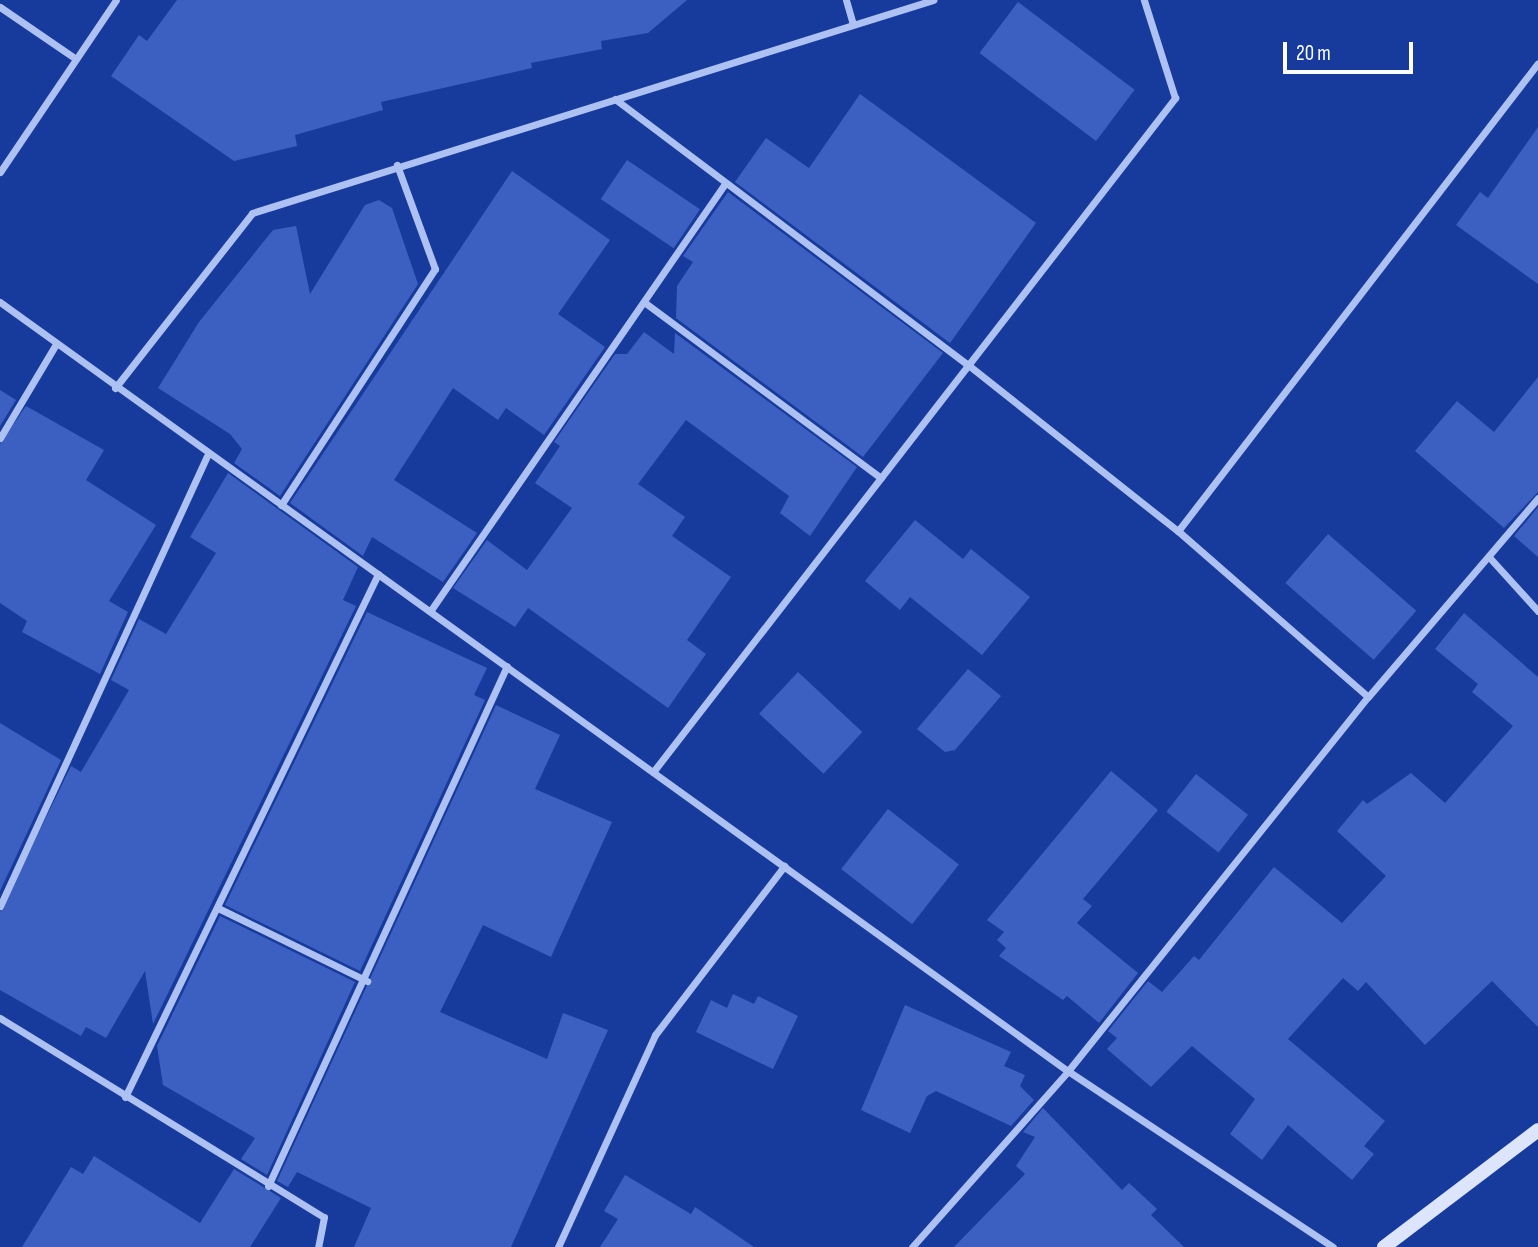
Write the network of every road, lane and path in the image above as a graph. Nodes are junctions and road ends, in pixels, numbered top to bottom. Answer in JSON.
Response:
{"nodes":[{"id":1,"x":116,"y":0,"type":"edge"},
{"id":2,"x":846,"y":0,"type":"edge"},
{"id":3,"x":933,"y":0,"type":"edge"},
{"id":4,"x":1144,"y":0,"type":"edge"},
{"id":5,"x":0,"y":7,"type":"edge"},
{"id":6,"x":853,"y":24,"type":"junction"},
{"id":7,"x":73,"y":57,"type":"junction"},
{"id":8,"x":1538,"y":63,"type":"edge"},
{"id":9,"x":615,"y":99,"type":"junction"},
{"id":10,"x":397,"y":165,"type":"junction"},
{"id":11,"x":0,"y":172,"type":"edge"},
{"id":12,"x":724,"y":185,"type":"junction"},
{"id":13,"x":0,"y":302,"type":"edge"},
{"id":14,"x":644,"y":302,"type":"junction"},
{"id":15,"x":56,"y":344,"type":"junction"},
{"id":16,"x":967,"y":364,"type":"junction"},
{"id":17,"x":115,"y":388,"type":"junction"},
{"id":18,"x":0,"y":438,"type":"edge"},
{"id":19,"x":207,"y":456,"type":"junction"},
{"id":20,"x":881,"y":478,"type":"junction"},
{"id":21,"x":1538,"y":498,"type":"edge"},
{"id":22,"x":281,"y":505,"type":"junction"},
{"id":23,"x":1178,"y":531,"type":"junction"},
{"id":24,"x":1489,"y":557,"type":"junction"},
{"id":25,"x":378,"y":574,"type":"junction"},
{"id":26,"x":431,"y":610,"type":"junction"},
{"id":27,"x":1538,"y":611,"type":"edge"},
{"id":28,"x":507,"y":666,"type":"junction"},
{"id":29,"x":1367,"y":697,"type":"junction"},
{"id":30,"x":653,"y":772,"type":"junction"},
{"id":31,"x":784,"y":866,"type":"junction"},
{"id":32,"x":0,"y":906,"type":"edge"},
{"id":33,"x":220,"y":909,"type":"junction"},
{"id":34,"x":367,"y":981,"type":"junction"},
{"id":35,"x":0,"y":1018,"type":"edge"},
{"id":36,"x":1068,"y":1071,"type":"junction"},
{"id":37,"x":125,"y":1097,"type":"junction"},
{"id":38,"x":1538,"y":1130,"type":"edge"},
{"id":39,"x":268,"y":1186,"type":"junction"},
{"id":40,"x":318,"y":1247,"type":"edge"},
{"id":41,"x":558,"y":1247,"type":"edge"},
{"id":42,"x":912,"y":1247,"type":"edge"},
{"id":43,"x":1334,"y":1247,"type":"edge"},
{"id":44,"x":1384,"y":1247,"type":"edge"}],
"edges":[{"from":1,"to":7,"type":"street"},
{"from":2,"to":6,"type":"street"},
{"from":3,"to":6,"type":"street"},
{"from":4,"to":16,"type":"street"},
{"from":5,"to":7,"type":"street"},
{"from":6,"to":9,"type":"street"},
{"from":7,"to":11,"type":"street"},
{"from":8,"to":23,"type":"street"},
{"from":9,"to":10,"type":"street"},
{"from":9,"to":12,"type":"street"},
{"from":10,"to":17,"type":"street"},
{"from":10,"to":22,"type":"street"},
{"from":12,"to":14,"type":"street"},
{"from":12,"to":16,"type":"street"},
{"from":13,"to":15,"type":"street"},
{"from":14,"to":20,"type":"street"},
{"from":14,"to":26,"type":"street"},
{"from":15,"to":17,"type":"street"},
{"from":15,"to":18,"type":"street"},
{"from":16,"to":20,"type":"street"},
{"from":16,"to":23,"type":"street"},
{"from":17,"to":19,"type":"street"},
{"from":19,"to":22,"type":"street"},
{"from":19,"to":32,"type":"street"},
{"from":20,"to":30,"type":"street"},
{"from":21,"to":24,"type":"street"},
{"from":22,"to":25,"type":"street"},
{"from":23,"to":29,"type":"street"},
{"from":24,"to":27,"type":"street"},
{"from":24,"to":29,"type":"street"},
{"from":25,"to":26,"type":"street"},
{"from":25,"to":33,"type":"street"},
{"from":26,"to":28,"type":"street"},
{"from":28,"to":30,"type":"street"},
{"from":28,"to":34,"type":"street"},
{"from":29,"to":36,"type":"street"},
{"from":30,"to":31,"type":"street"},
{"from":31,"to":36,"type":"street"},
{"from":31,"to":41,"type":"street"},
{"from":33,"to":34,"type":"street"},
{"from":33,"to":37,"type":"street"},
{"from":34,"to":39,"type":"street"},
{"from":35,"to":37,"type":"street"},
{"from":36,"to":42,"type":"street"},
{"from":36,"to":43,"type":"street"},
{"from":37,"to":39,"type":"street"},
{"from":38,"to":44,"type":"street"},
{"from":39,"to":40,"type":"street"}]}
